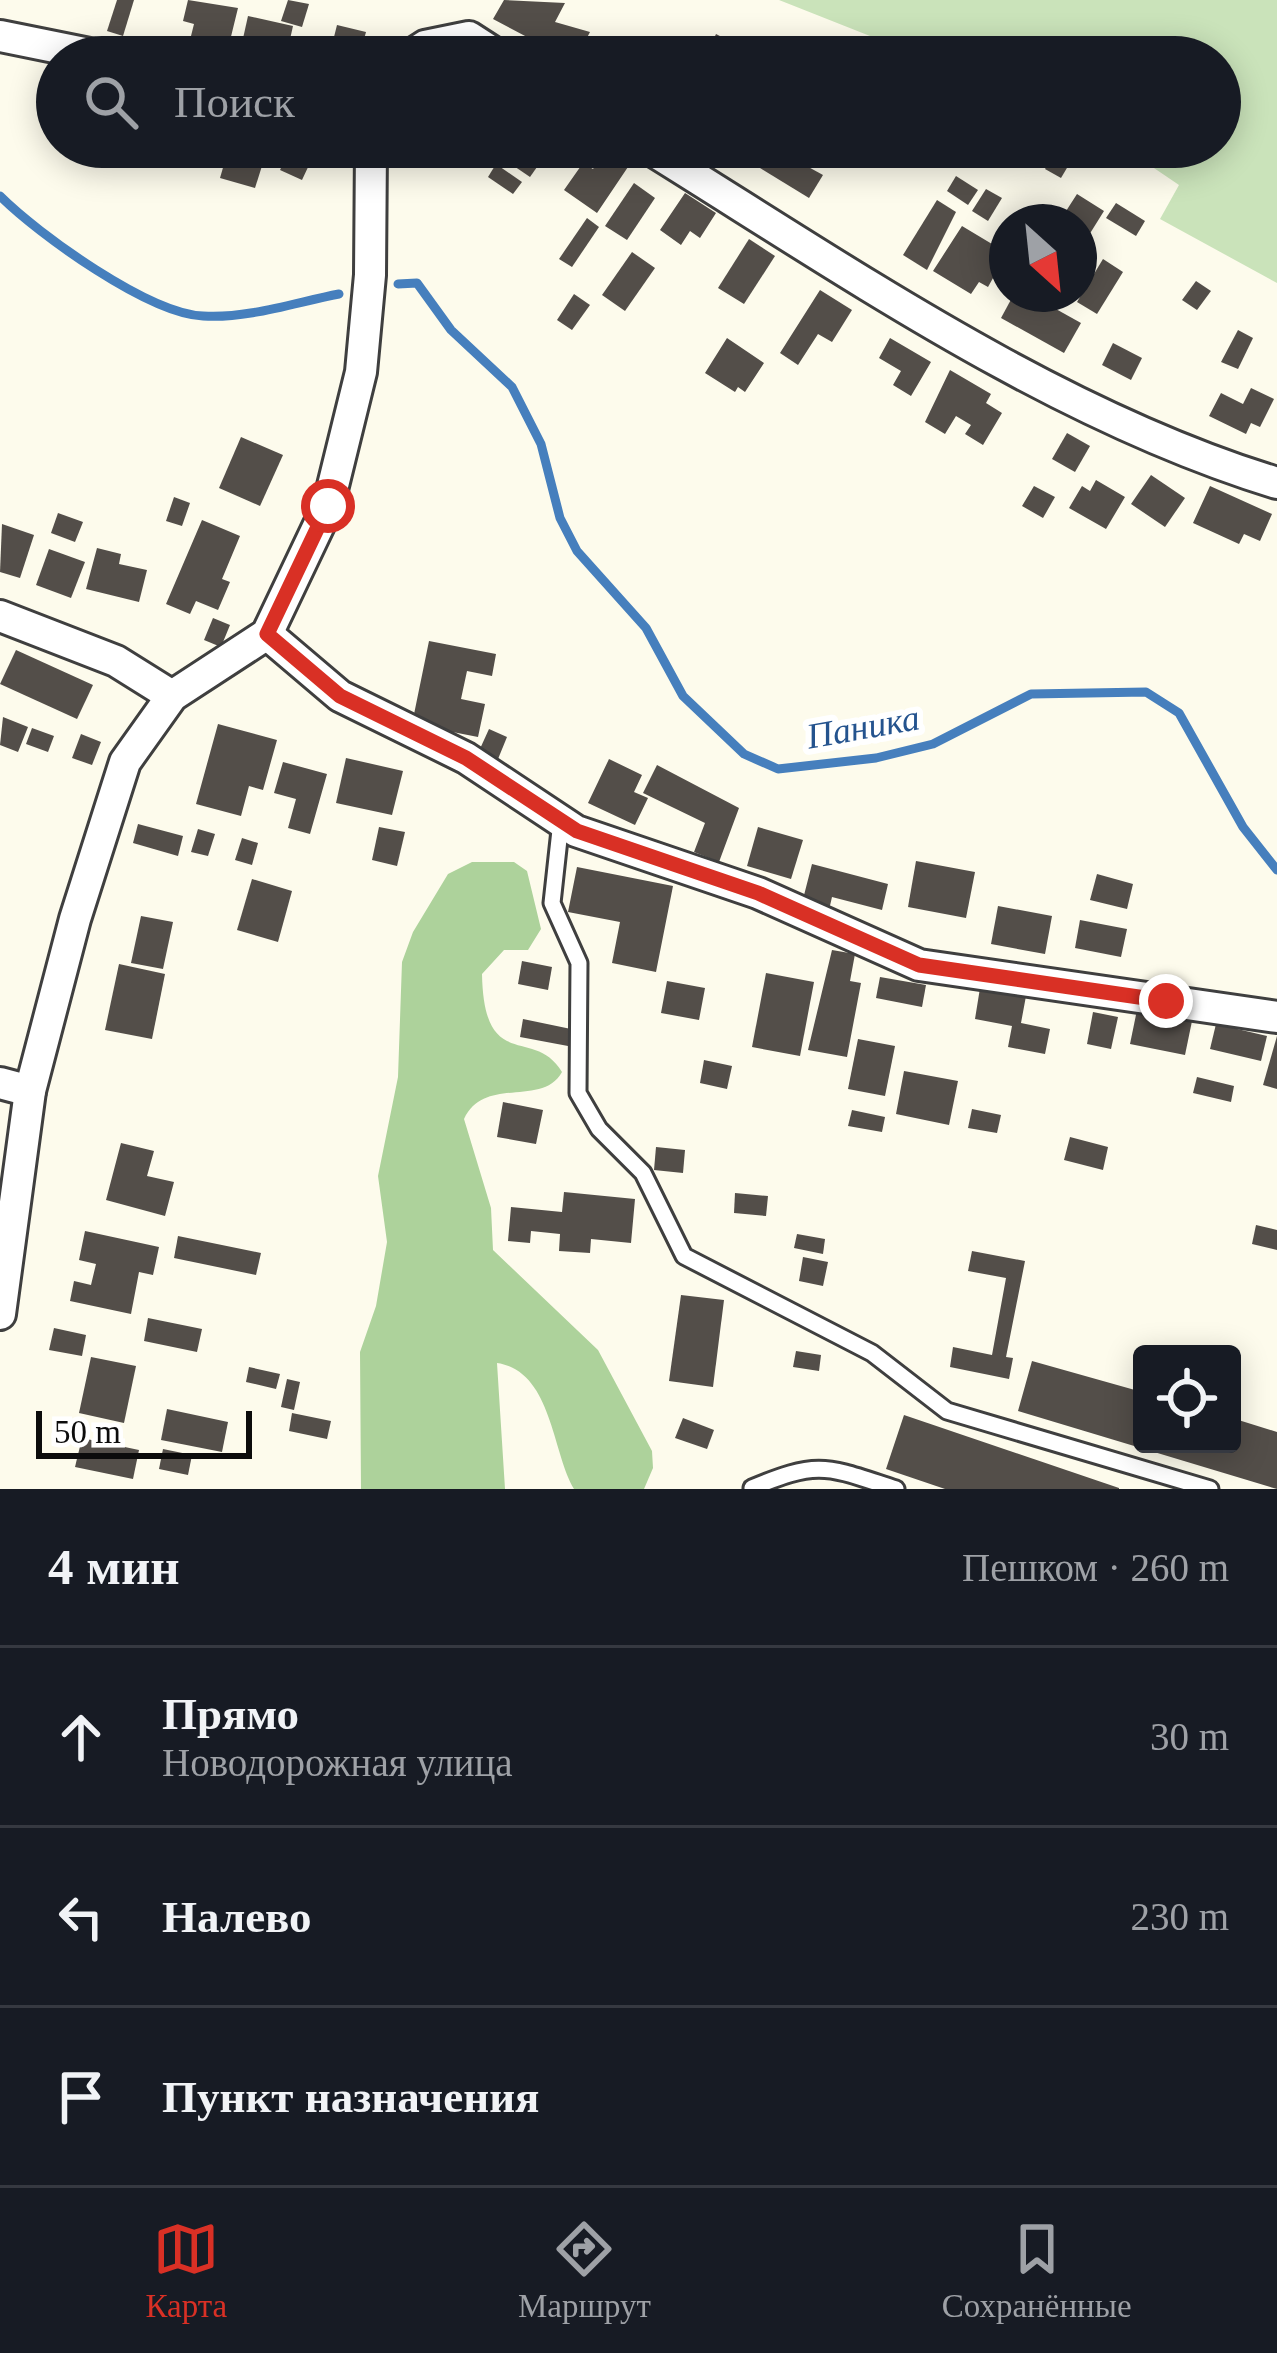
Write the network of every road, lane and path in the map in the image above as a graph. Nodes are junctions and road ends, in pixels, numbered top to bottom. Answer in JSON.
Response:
{"nodes":[{"id":1,"x":0,"y":36,"type":"edge"},
{"id":2,"x":36,"y":43,"type":"edge"},
{"id":3,"x":371,"y":168,"type":"edge"},
{"id":4,"x":681,"y":168,"type":"edge"},
{"id":5,"x":1277,"y":483,"type":"edge"},
{"id":6,"x":0,"y":616,"type":"edge"},
{"id":7,"x":267,"y":634,"type":"junction"},
{"id":8,"x":172,"y":696,"type":"junction"},
{"id":9,"x":561,"y":821,"type":"junction"},
{"id":10,"x":1277,"y":1017,"type":"edge"},
{"id":11,"x":15,"y":1087,"type":"edge"},
{"id":12,"x":1,"y":1301,"type":"edge"},
{"id":13,"x":752,"y":1488,"type":"edge"},
{"id":14,"x":896,"y":1489,"type":"edge"},
{"id":15,"x":1210,"y":1489,"type":"edge"}],
"edges":[{"from":1,"to":2,"type":"street"},
{"from":3,"to":7,"type":"street"},
{"from":4,"to":5,"type":"street"},
{"from":6,"to":8,"type":"street"},
{"from":7,"to":8,"type":"street"},
{"from":7,"to":9,"type":"street"},
{"from":8,"to":11,"type":"street"},
{"from":9,"to":10,"type":"street"},
{"from":9,"to":15,"type":"lane"},
{"from":11,"to":12,"type":"street"},
{"from":13,"to":14,"type":"lane"}]}
